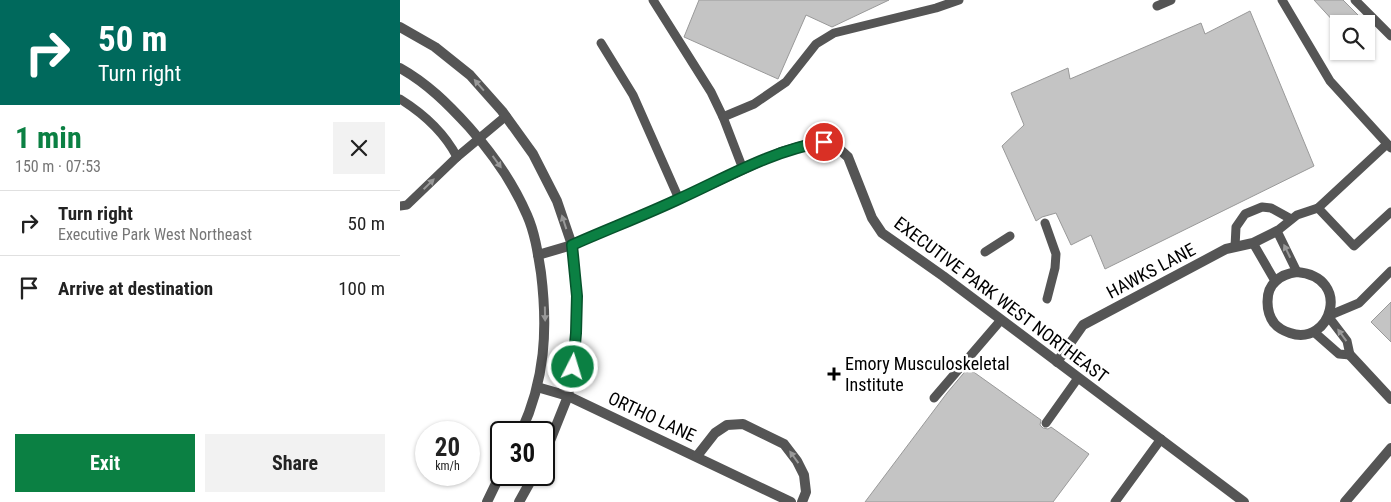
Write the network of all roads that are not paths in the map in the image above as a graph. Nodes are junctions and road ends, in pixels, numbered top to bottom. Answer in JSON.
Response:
{"nodes":[{"id":1,"x":653,"y":0,"type":"edge"},
{"id":2,"x":958,"y":0,"type":"edge"},
{"id":3,"x":1171,"y":0,"type":"edge"},
{"id":4,"x":1282,"y":0,"type":"edge"},
{"id":5,"x":1355,"y":0,"type":"edge"},
{"id":6,"x":1157,"y":6,"type":"dead end"},
{"id":7,"x":400,"y":27,"type":"edge"},
{"id":8,"x":1391,"y":36,"type":"edge"},
{"id":9,"x":601,"y":43,"type":"dead end"},
{"id":10,"x":400,"y":68,"type":"edge"},
{"id":11,"x":400,"y":99,"type":"edge"},
{"id":12,"x":506,"y":116,"type":"junction"},
{"id":13,"x":723,"y":117,"type":"junction"},
{"id":14,"x":479,"y":138,"type":"junction"},
{"id":15,"x":1389,"y":146,"type":"edge"},
{"id":16,"x":457,"y":157,"type":"junction"},
{"id":17,"x":743,"y":169,"type":"junction"},
{"id":18,"x":679,"y":199,"type":"junction"},
{"id":19,"x":400,"y":206,"type":"edge"},
{"id":20,"x":1318,"y":208,"type":"junction"},
{"id":21,"x":1391,"y":212,"type":"edge"},
{"id":22,"x":1291,"y":219,"type":"junction"},
{"id":23,"x":1044,"y":223,"type":"dead end"},
{"id":24,"x":1277,"y":231,"type":"junction"},
{"id":25,"x":1010,"y":236,"type":"dead end"},
{"id":26,"x":1253,"y":243,"type":"junction"},
{"id":27,"x":572,"y":245,"type":"junction"},
{"id":28,"x":1235,"y":247,"type":"junction"},
{"id":29,"x":985,"y":252,"type":"dead end"},
{"id":30,"x":538,"y":255,"type":"junction"},
{"id":31,"x":1391,"y":271,"type":"edge"},
{"id":32,"x":1297,"y":272,"type":"junction"},
{"id":33,"x":1274,"y":281,"type":"junction"},
{"id":34,"x":1047,"y":298,"type":"dead end"},
{"id":35,"x":1328,"y":316,"type":"junction"},
{"id":36,"x":1001,"y":320,"type":"junction"},
{"id":37,"x":1314,"y":332,"type":"junction"},
{"id":38,"x":1350,"y":355,"type":"junction"},
{"id":39,"x":1057,"y":362,"type":"junction"},
{"id":40,"x":1078,"y":378,"type":"junction"},
{"id":41,"x":536,"y":387,"type":"junction"},
{"id":42,"x":568,"y":396,"type":"junction"},
{"id":43,"x":934,"y":398,"type":"dead end"},
{"id":44,"x":1391,"y":399,"type":"edge"},
{"id":45,"x":525,"y":421,"type":"edge"},
{"id":46,"x":1046,"y":423,"type":"dead end"},
{"id":47,"x":555,"y":428,"type":"edge"},
{"id":48,"x":1160,"y":439,"type":"junction"},
{"id":49,"x":1391,"y":448,"type":"edge"},
{"id":50,"x":697,"y":456,"type":"junction"},
{"id":51,"x":494,"y":486,"type":"edge"},
{"id":52,"x":528,"y":486,"type":"edge"},
{"id":53,"x":487,"y":502,"type":"edge"},
{"id":54,"x":519,"y":502,"type":"edge"},
{"id":55,"x":792,"y":502,"type":"edge"},
{"id":56,"x":802,"y":502,"type":"edge"},
{"id":57,"x":1115,"y":502,"type":"edge"},
{"id":58,"x":1244,"y":502,"type":"edge"},
{"id":59,"x":1345,"y":502,"type":"edge"}],
"edges":[{"from":1,"to":13,"type":"lane"},
{"from":2,"to":13,"type":"lane"},
{"from":3,"to":6,"type":"lane"},
{"from":4,"to":15,"type":"lane"},
{"from":5,"to":8,"type":"lane"},
{"from":12,"to":7,"type":"street","one_way":true},
{"from":9,"to":18,"type":"lane"},
{"from":10,"to":14,"type":"street"},
{"from":11,"to":16,"type":"lane"},
{"from":12,"to":14,"type":"lane"},
{"from":27,"to":12,"type":"street","one_way":true},
{"from":13,"to":17,"type":"lane"},
{"from":14,"to":16,"type":"lane"},
{"from":14,"to":30,"type":"street","one_way":true},
{"from":15,"to":20,"type":"lane"},
{"from":19,"to":16,"type":"lane","one_way":true},
{"from":17,"to":18,"type":"street","name":"EXECUTIVE PARK WEST NORTHEAST"},
{"from":17,"to":36,"type":"street","name":"EXECUTIVE PARK WEST NORTHEAST"},
{"from":18,"to":27,"type":"street","name":"EXECUTIVE PARK WEST NORTHEAST"},
{"from":20,"to":21,"type":"lane"},
{"from":20,"to":22,"type":"lane"},
{"from":22,"to":24,"type":"lane"},
{"from":22,"to":28,"type":"lane"},
{"from":23,"to":34,"type":"lane"},
{"from":24,"to":26,"type":"street","name":"HAWKS LANE"},
{"from":32,"to":24,"type":"lane","one_way":true},
{"from":25,"to":29,"type":"lane"},
{"from":26,"to":28,"type":"street","name":"HAWKS LANE"},
{"from":26,"to":33,"type":"lane"},
{"from":27,"to":30,"type":"street","name":"EXECUTIVE PARK WEST NORTHEAST"},
{"from":27,"to":42,"type":"street"},
{"from":28,"to":39,"type":"street","name":"HAWKS LANE"},
{"from":30,"to":41,"type":"street","one_way":true},
{"from":31,"to":35,"type":"lane"},
{"from":32,"to":33,"type":"street"},
{"from":32,"to":35,"type":"street"},
{"from":33,"to":37,"type":"street"},
{"from":35,"to":37,"type":"street"},
{"from":38,"to":35,"type":"lane","one_way":true},
{"from":36,"to":39,"type":"street","name":"EXECUTIVE PARK WEST NORTHEAST"},
{"from":36,"to":43,"type":"lane"},
{"from":37,"to":38,"type":"lane"},
{"from":38,"to":44,"type":"street"},
{"from":39,"to":40,"type":"street","name":"EXECUTIVE PARK WEST NORTHEAST"},
{"from":40,"to":46,"type":"lane"},
{"from":40,"to":48,"type":"street","name":"EXECUTIVE PARK WEST NORTHEAST"},
{"from":41,"to":42,"type":"street","name":"ORTHO LANE"},
{"from":41,"to":45,"type":"street"},
{"from":42,"to":47,"type":"street"},
{"from":42,"to":50,"type":"street","name":"ORTHO LANE"},
{"from":48,"to":57,"type":"lane"},
{"from":48,"to":58,"type":"street","name":"EXECUTIVE PARK WEST NORTHEAST"},
{"from":49,"to":59,"type":"street"},
{"from":50,"to":55,"type":"street","name":"ORTHO LANE"},
{"from":56,"to":50,"type":"street","name":"ORTHO LANE","one_way":true},
{"from":51,"to":53,"type":"street"},
{"from":52,"to":54,"type":"street"}]}
